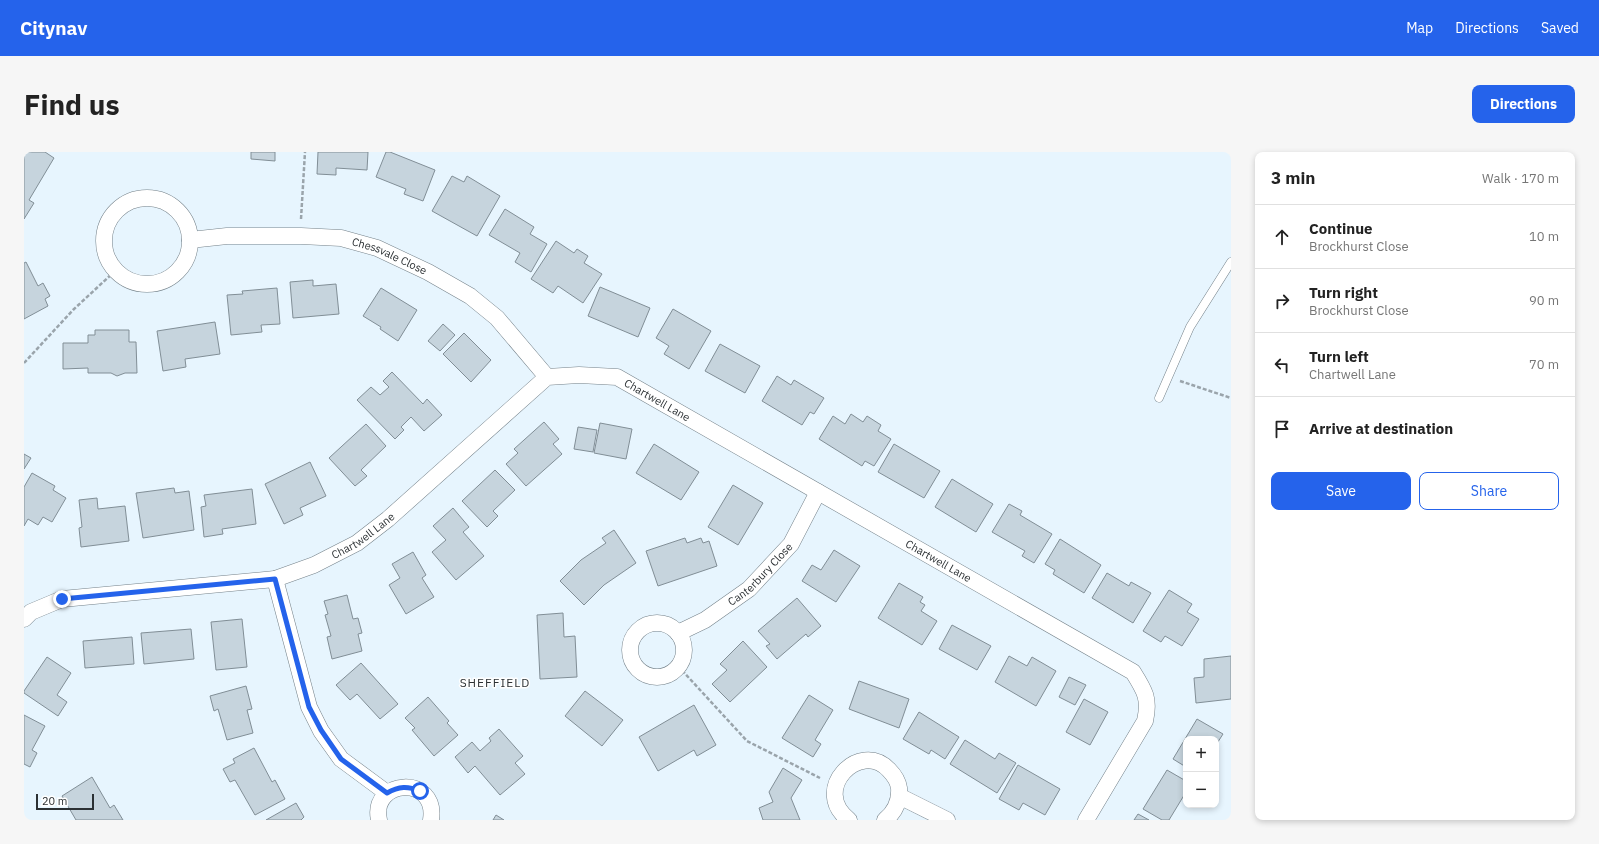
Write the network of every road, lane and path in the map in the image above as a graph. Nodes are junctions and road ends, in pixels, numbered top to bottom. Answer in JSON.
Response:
{"nodes":[{"id":1,"x":305,"y":152,"type":"edge"},
{"id":2,"x":301,"y":236,"type":"junction"},
{"id":3,"x":190,"y":240,"type":"junction"},
{"id":4,"x":1231,"y":262,"type":"edge"},
{"id":5,"x":115,"y":270,"type":"junction"},
{"id":6,"x":24,"y":363,"type":"edge"},
{"id":7,"x":547,"y":377,"type":"junction"},
{"id":8,"x":1168,"y":377,"type":"junction"},
{"id":9,"x":1159,"y":398,"type":"dead end"},
{"id":10,"x":1231,"y":398,"type":"edge"},
{"id":11,"x":818,"y":492,"type":"junction"},
{"id":12,"x":275,"y":579,"type":"junction"},
{"id":13,"x":26,"y":613,"type":"edge"},
{"id":14,"x":678,"y":633,"type":"junction"},
{"id":15,"x":678,"y":666,"type":"junction"},
{"id":16,"x":835,"y":785,"type":"junction"},
{"id":17,"x":387,"y":793,"type":"junction"},
{"id":18,"x":900,"y":796,"type":"junction"},
{"id":19,"x":379,"y":820,"type":"edge"},
{"id":20,"x":432,"y":820,"type":"edge"},
{"id":21,"x":849,"y":820,"type":"edge"},
{"id":22,"x":885,"y":820,"type":"edge"},
{"id":23,"x":947,"y":820,"type":"edge"},
{"id":24,"x":1086,"y":820,"type":"edge"}],
"edges":[{"from":1,"to":2,"type":"path"},
{"from":2,"to":3,"type":"street","name":"Chessvale Close"},
{"from":2,"to":7,"type":"street","name":"Chessvale Close"},
{"from":3,"to":5,"type":"street"},
{"from":3,"to":5,"type":"street"},
{"from":4,"to":8,"type":"lane"},
{"from":5,"to":6,"type":"path"},
{"from":7,"to":11,"type":"street","name":"Chartwell Lane"},
{"from":7,"to":12,"type":"street","name":"Chartwell Lane"},
{"from":8,"to":9,"type":"lane"},
{"from":8,"to":10,"type":"path"},
{"from":11,"to":14,"type":"street","name":"Canterbury Close"},
{"from":11,"to":24,"type":"street","name":"Chartwell Lane"},
{"from":12,"to":13,"type":"street","name":"Chartwell Lane"},
{"from":12,"to":17,"type":"street"},
{"from":14,"to":15,"type":"street"},
{"from":14,"to":15,"type":"street"},
{"from":15,"to":16,"type":"path"},
{"from":16,"to":18,"type":"street"},
{"from":16,"to":21,"type":"street"},
{"from":17,"to":19,"type":"street"},
{"from":17,"to":20,"type":"street"},
{"from":18,"to":22,"type":"street"},
{"from":18,"to":23,"type":"street"}]}
